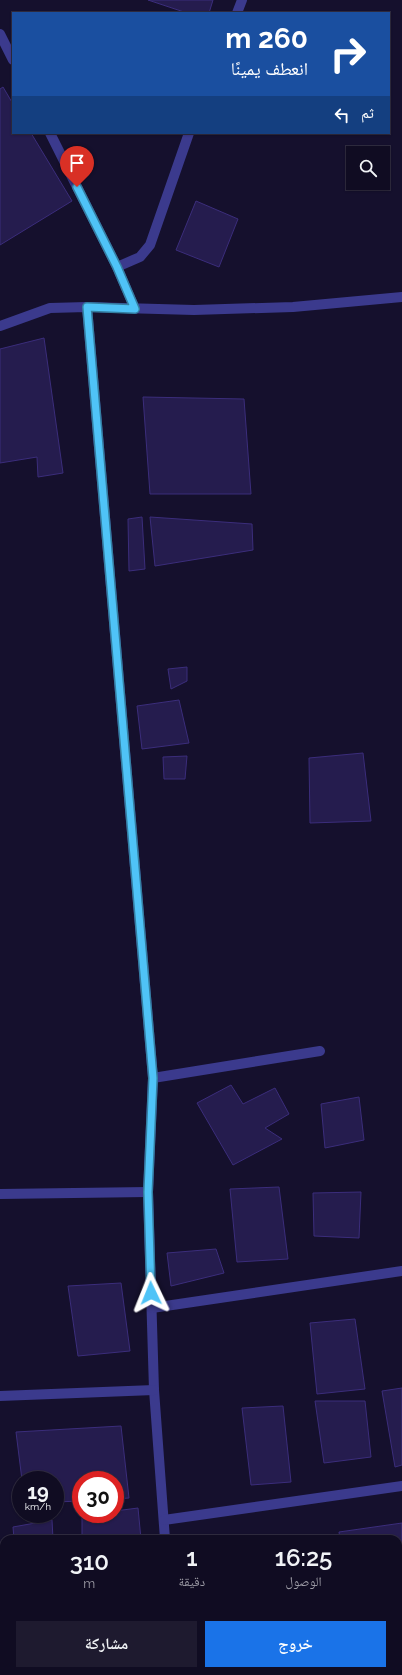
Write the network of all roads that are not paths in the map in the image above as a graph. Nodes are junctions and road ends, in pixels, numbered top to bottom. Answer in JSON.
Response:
{"nodes":[{"id":1,"x":242,"y":0,"type":"edge"},
{"id":2,"x":237,"y":12,"type":"edge"},
{"id":3,"x":0,"y":34,"type":"edge"},
{"id":4,"x":12,"y":58,"type":"edge"},
{"id":5,"x":50,"y":134,"type":"edge"},
{"id":6,"x":189,"y":134,"type":"edge"},
{"id":7,"x":117,"y":267,"type":"junction"},
{"id":8,"x":402,"y":297,"type":"edge"},
{"id":9,"x":87,"y":307,"type":"junction"},
{"id":10,"x":135,"y":309,"type":"junction"},
{"id":11,"x":0,"y":326,"type":"edge"},
{"id":12,"x":320,"y":1051,"type":"dead end"},
{"id":13,"x":153,"y":1078,"type":"junction"},
{"id":14,"x":148,"y":1192,"type":"junction"},
{"id":15,"x":0,"y":1194,"type":"edge"},
{"id":16,"x":402,"y":1271,"type":"edge"},
{"id":17,"x":152,"y":1308,"type":"junction"},
{"id":18,"x":154,"y":1390,"type":"junction"},
{"id":19,"x":0,"y":1396,"type":"edge"},
{"id":20,"x":402,"y":1486,"type":"edge"},
{"id":21,"x":164,"y":1520,"type":"junction"},
{"id":22,"x":165,"y":1535,"type":"edge"}],
"edges":[{"from":1,"to":2,"type":"street"},
{"from":3,"to":4,"type":"street"},
{"from":5,"to":7,"type":"street"},
{"from":6,"to":7,"type":"street"},
{"from":7,"to":10,"type":"street"},
{"from":8,"to":10,"type":"street"},
{"from":9,"to":10,"type":"street"},
{"from":9,"to":11,"type":"street"},
{"from":9,"to":13,"type":"street"},
{"from":12,"to":13,"type":"street"},
{"from":13,"to":14,"type":"street"},
{"from":14,"to":15,"type":"street"},
{"from":14,"to":17,"type":"street"},
{"from":16,"to":17,"type":"street"},
{"from":17,"to":18,"type":"street"},
{"from":18,"to":19,"type":"street"},
{"from":18,"to":21,"type":"street"},
{"from":20,"to":21,"type":"street"},
{"from":21,"to":22,"type":"street"}]}
